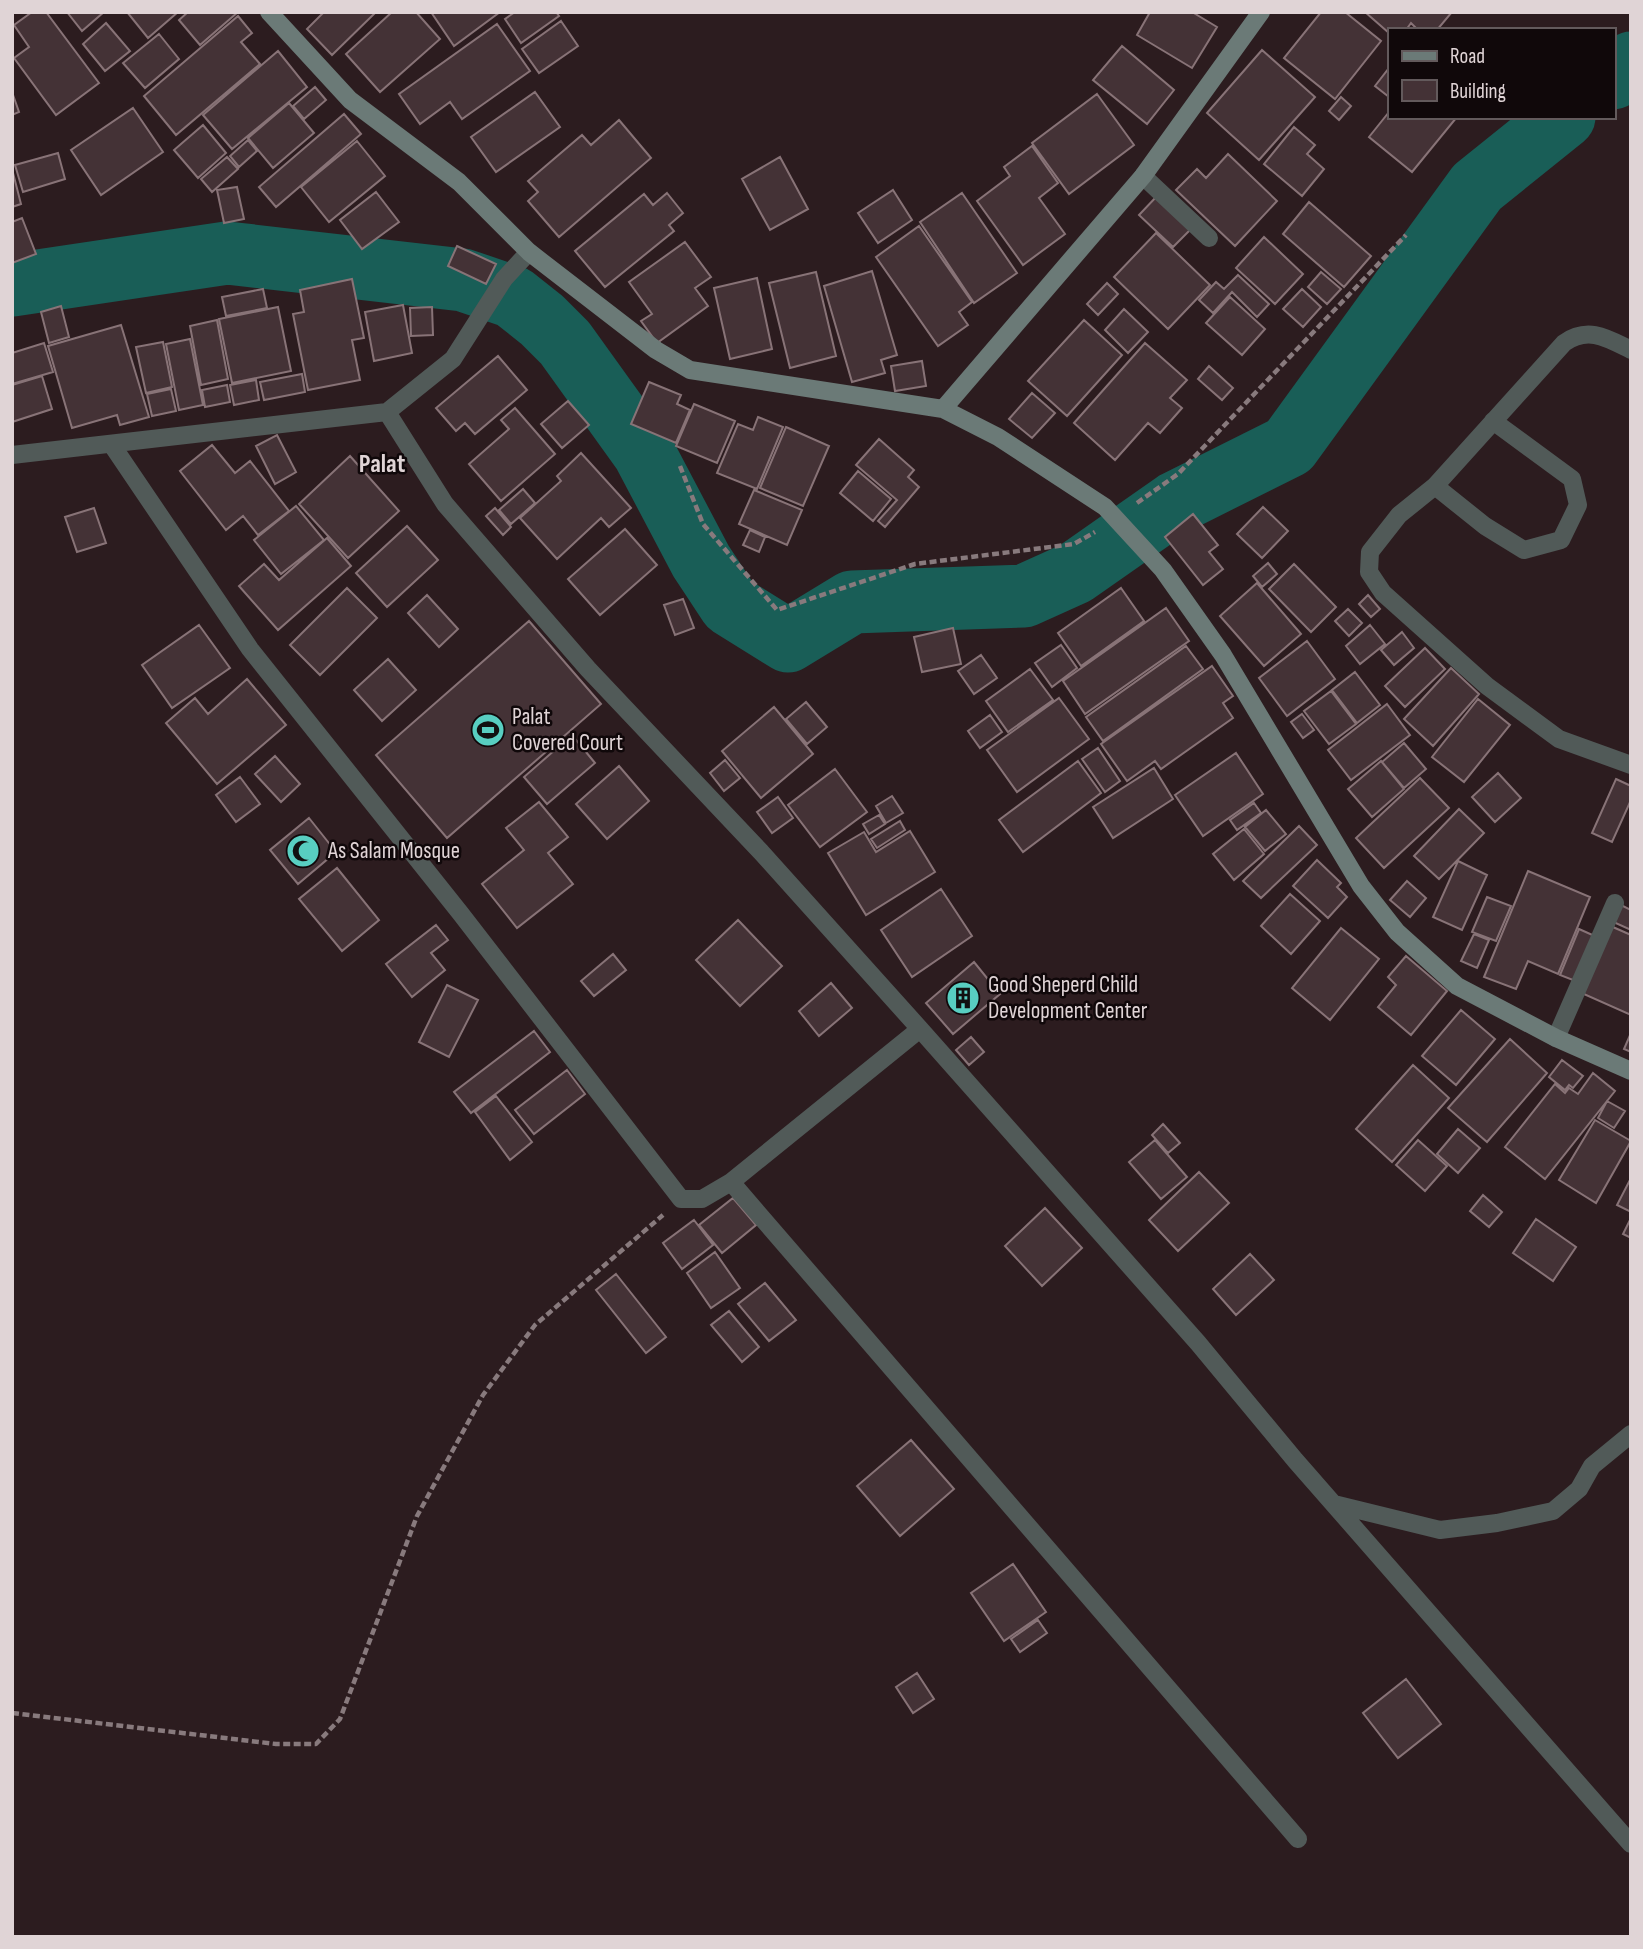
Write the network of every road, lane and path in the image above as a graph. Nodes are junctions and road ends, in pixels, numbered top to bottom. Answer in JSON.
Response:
{"nodes":[{"id":1,"x":269,"y":12,"type":"edge"},
{"id":2,"x":1261,"y":12,"type":"edge"},
{"id":3,"x":1143,"y":176,"type":"junction"},
{"id":4,"x":1209,"y":238,"type":"dead end"},
{"id":5,"x":529,"y":252,"type":"junction"},
{"id":6,"x":1631,"y":350,"type":"edge"},
{"id":7,"x":943,"y":409,"type":"junction"},
{"id":8,"x":387,"y":412,"type":"junction"},
{"id":9,"x":1493,"y":421,"type":"junction"},
{"id":10,"x":112,"y":445,"type":"junction"},
{"id":11,"x":12,"y":455,"type":"edge"},
{"id":12,"x":1435,"y":486,"type":"junction"},
{"id":13,"x":1631,"y":765,"type":"edge"},
{"id":14,"x":1615,"y":902,"type":"dead end"},
{"id":15,"x":920,"y":1029,"type":"junction"},
{"id":16,"x":1556,"y":1038,"type":"junction"},
{"id":17,"x":1631,"y":1070,"type":"edge"},
{"id":18,"x":731,"y":1182,"type":"junction"},
{"id":19,"x":681,"y":1199,"type":"junction"},
{"id":20,"x":1631,"y":1434,"type":"edge"},
{"id":21,"x":1334,"y":1504,"type":"junction"},
{"id":22,"x":12,"y":1713,"type":"edge"},
{"id":23,"x":1298,"y":1839,"type":"dead end"},
{"id":24,"x":1631,"y":1844,"type":"edge"}],
"edges":[{"from":1,"to":5,"type":"street"},
{"from":2,"to":3,"type":"street"},
{"from":3,"to":4,"type":"street"},
{"from":3,"to":7,"type":"street"},
{"from":5,"to":7,"type":"street"},
{"from":5,"to":8,"type":"street"},
{"from":6,"to":9,"type":"street"},
{"from":7,"to":16,"type":"street"},
{"from":8,"to":10,"type":"street"},
{"from":8,"to":15,"type":"street"},
{"from":9,"to":12,"type":"street"},
{"from":9,"to":12,"type":"street"},
{"from":10,"to":11,"type":"street"},
{"from":10,"to":19,"type":"street"},
{"from":12,"to":13,"type":"street"},
{"from":14,"to":16,"type":"street"},
{"from":15,"to":18,"type":"street"},
{"from":15,"to":21,"type":"street"},
{"from":16,"to":17,"type":"street"},
{"from":18,"to":19,"type":"street"},
{"from":18,"to":23,"type":"street"},
{"from":19,"to":22,"type":"path"},
{"from":20,"to":21,"type":"street"},
{"from":21,"to":24,"type":"street"}]}
